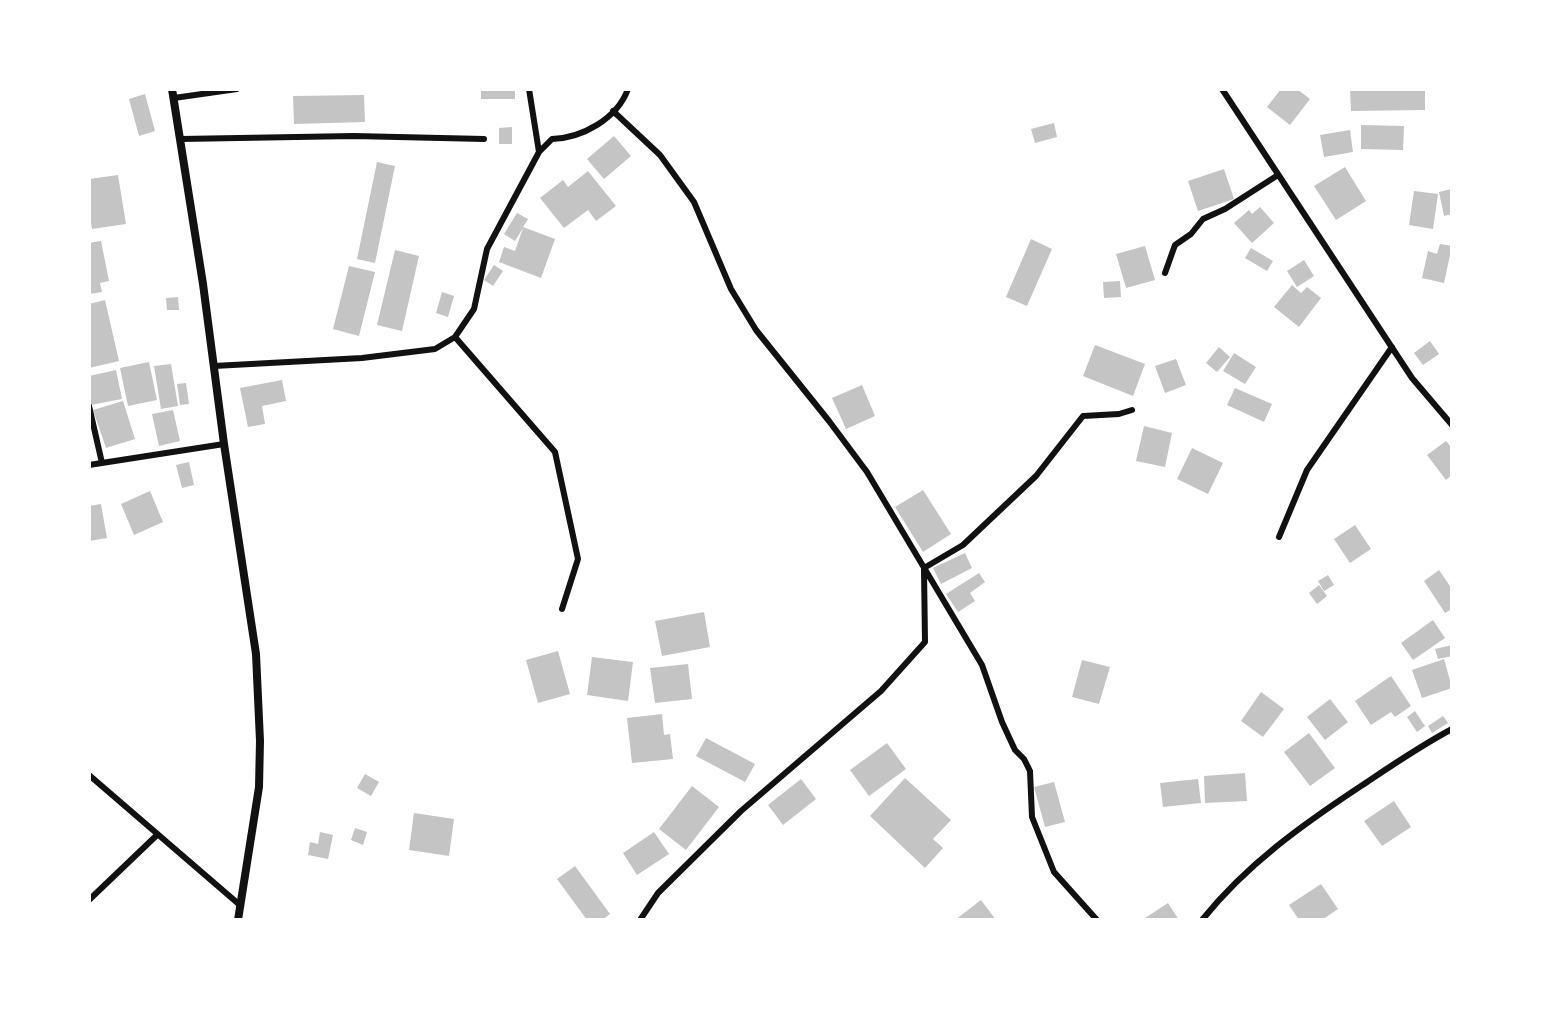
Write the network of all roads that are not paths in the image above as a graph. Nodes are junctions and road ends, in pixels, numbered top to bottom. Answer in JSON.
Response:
{"nodes":[{"id":1,"x":237,"y":89,"type":"edge"},
{"id":2,"x":529,"y":89,"type":"edge"},
{"id":3,"x":628,"y":89,"type":"edge"},
{"id":4,"x":1222,"y":89,"type":"edge"},
{"id":5,"x":173,"y":94,"type":"edge"},
{"id":6,"x":613,"y":111,"type":"junction"},
{"id":7,"x":181,"y":139,"type":"junction"},
{"id":8,"x":484,"y":139,"type":"dead end"},
{"id":9,"x":540,"y":152,"type":"junction"},
{"id":10,"x":1278,"y":175,"type":"junction"},
{"id":11,"x":1165,"y":273,"type":"dead end"},
{"id":12,"x":455,"y":337,"type":"junction"},
{"id":13,"x":1392,"y":347,"type":"junction"},
{"id":14,"x":214,"y":366,"type":"junction"},
{"id":15,"x":89,"y":406,"type":"edge"},
{"id":16,"x":1132,"y":410,"type":"dead end"},
{"id":17,"x":1452,"y":425,"type":"edge"},
{"id":18,"x":224,"y":444,"type":"junction"},
{"id":19,"x":102,"y":463,"type":"junction"},
{"id":20,"x":89,"y":465,"type":"edge"},
{"id":21,"x":1279,"y":537,"type":"dead end"},
{"id":22,"x":924,"y":569,"type":"junction"},
{"id":23,"x":562,"y":608,"type":"dead end"},
{"id":24,"x":1452,"y":729,"type":"edge"},
{"id":25,"x":89,"y":775,"type":"edge"},
{"id":26,"x":157,"y":835,"type":"junction"},
{"id":27,"x":89,"y":900,"type":"edge"},
{"id":28,"x":241,"y":906,"type":"junction"},
{"id":29,"x":238,"y":920,"type":"edge"},
{"id":30,"x":640,"y":920,"type":"edge"},
{"id":31,"x":1097,"y":920,"type":"edge"},
{"id":32,"x":1202,"y":920,"type":"edge"}],
"edges":[{"from":1,"to":5,"type":"street"},
{"from":2,"to":9,"type":"street"},
{"from":3,"to":6,"type":"street"},
{"from":4,"to":10,"type":"street"},
{"from":5,"to":7,"type":"street"},
{"from":6,"to":9,"type":"street"},
{"from":6,"to":22,"type":"street"},
{"from":7,"to":8,"type":"street"},
{"from":7,"to":14,"type":"street"},
{"from":9,"to":12,"type":"street"},
{"from":10,"to":11,"type":"street"},
{"from":10,"to":13,"type":"street"},
{"from":12,"to":14,"type":"street"},
{"from":12,"to":23,"type":"street"},
{"from":13,"to":17,"type":"street"},
{"from":13,"to":21,"type":"street"},
{"from":14,"to":18,"type":"street"},
{"from":15,"to":19,"type":"street"},
{"from":16,"to":22,"type":"street"},
{"from":18,"to":19,"type":"street"},
{"from":18,"to":28,"type":"street"},
{"from":19,"to":20,"type":"street"},
{"from":22,"to":30,"type":"street"},
{"from":22,"to":31,"type":"street"},
{"from":24,"to":32,"type":"street"},
{"from":25,"to":26,"type":"street"},
{"from":26,"to":27,"type":"street"},
{"from":26,"to":28,"type":"street"},
{"from":28,"to":29,"type":"street"}]}
